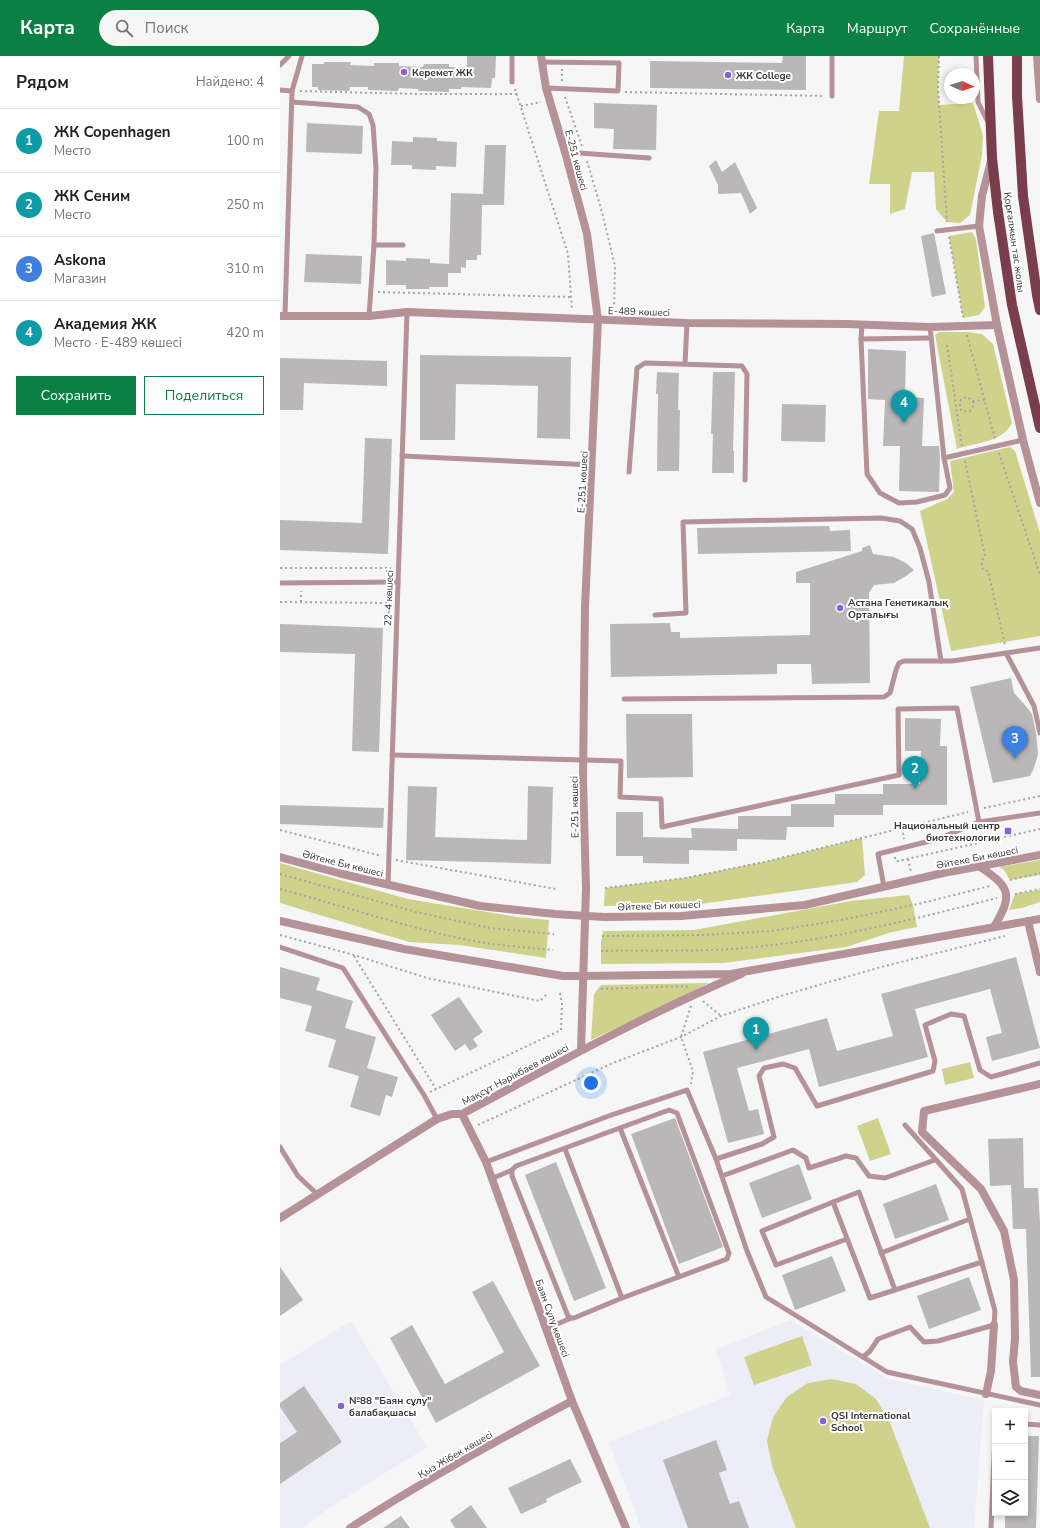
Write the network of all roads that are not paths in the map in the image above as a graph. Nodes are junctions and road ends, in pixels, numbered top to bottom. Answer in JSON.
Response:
{"nodes":[{"id":1,"x":289,"y":56,"type":"edge"},
{"id":2,"x":302,"y":56,"type":"edge"},
{"id":3,"x":512,"y":56,"type":"edge"},
{"id":4,"x":832,"y":56,"type":"edge"},
{"id":5,"x":976,"y":56,"type":"edge"},
{"id":6,"x":988,"y":56,"type":"edge"},
{"id":7,"x":1017,"y":56,"type":"edge"},
{"id":8,"x":1037,"y":56,"type":"edge"},
{"id":9,"x":541,"y":59,"type":"edge"},
{"id":10,"x":280,"y":65,"type":"edge"},
{"id":11,"x":512,"y":82,"type":"road end"},
{"id":12,"x":546,"y":88,"type":"junction"},
{"id":13,"x":280,"y":90,"type":"edge"},
{"id":14,"x":292,"y":91,"type":"junction"},
{"id":15,"x":832,"y":96,"type":"road end"},
{"id":16,"x":1040,"y":99,"type":"edge"},
{"id":17,"x":292,"y":102,"type":"junction"},
{"id":18,"x":991,"y":129,"type":"junction"},
{"id":19,"x":565,"y":152,"type":"junction"},
{"id":20,"x":649,"y":158,"type":"dead end"},
{"id":21,"x":992,"y":158,"type":"junction"},
{"id":22,"x":979,"y":226,"type":"junction"},
{"id":23,"x":937,"y":231,"type":"dead end"},
{"id":24,"x":374,"y":245,"type":"junction"},
{"id":25,"x":403,"y":245,"type":"dead end"},
{"id":26,"x":1040,"y":310,"type":"edge"},
{"id":27,"x":407,"y":312,"type":"junction"},
{"id":28,"x":282,"y":316,"type":"edge"},
{"id":29,"x":369,"y":316,"type":"junction"},
{"id":30,"x":598,"y":320,"type":"junction"},
{"id":31,"x":687,"y":323,"type":"junction"},
{"id":32,"x":862,"y":325,"type":"junction"},
{"id":33,"x":997,"y":325,"type":"junction"},
{"id":34,"x":930,"y":327,"type":"junction"},
{"id":35,"x":930,"y":338,"type":"junction"},
{"id":36,"x":861,"y":339,"type":"junction"},
{"id":37,"x":685,"y":364,"type":"junction"},
{"id":38,"x":1040,"y":428,"type":"edge"},
{"id":39,"x":1023,"y":440,"type":"junction"},
{"id":40,"x":402,"y":456,"type":"junction"},
{"id":41,"x":944,"y":458,"type":"junction"},
{"id":42,"x":592,"y":465,"type":"junction"},
{"id":43,"x":629,"y":472,"type":"dead end"},
{"id":44,"x":744,"y":480,"type":"dead end"},
{"id":45,"x":1040,"y":503,"type":"edge"},
{"id":46,"x":398,"y":582,"type":"junction"},
{"id":47,"x":280,"y":583,"type":"edge"},
{"id":48,"x":655,"y":615,"type":"dead end"},
{"id":49,"x":1040,"y":648,"type":"edge"},
{"id":50,"x":1006,"y":653,"type":"junction"},
{"id":51,"x":941,"y":661,"type":"junction"},
{"id":52,"x":624,"y":699,"type":"dead end"},
{"id":53,"x":1040,"y":733,"type":"edge"},
{"id":54,"x":392,"y":755,"type":"junction"},
{"id":55,"x":584,"y":760,"type":"junction"},
{"id":56,"x":1040,"y":813,"type":"edge"},
{"id":57,"x":979,"y":822,"type":"junction"},
{"id":58,"x":1040,"y":855,"type":"edge"},
{"id":59,"x":280,"y":857,"type":"edge"},
{"id":60,"x":980,"y":867,"type":"junction"},
{"id":61,"x":388,"y":885,"type":"junction"},
{"id":62,"x":884,"y":887,"type":"junction"},
{"id":63,"x":584,"y":916,"type":"junction"},
{"id":64,"x":1040,"y":919,"type":"edge"},
{"id":65,"x":280,"y":921,"type":"edge"},
{"id":66,"x":1028,"y":921,"type":"junction"},
{"id":67,"x":994,"y":927,"type":"junction"},
{"id":68,"x":280,"y":947,"type":"edge"},
{"id":69,"x":1038,"y":957,"type":"edge"},
{"id":70,"x":745,"y":972,"type":"junction"},
{"id":71,"x":1040,"y":972,"type":"edge"},
{"id":72,"x":583,"y":976,"type":"junction"},
{"id":73,"x":581,"y":1050,"type":"junction"},
{"id":74,"x":1040,"y":1063,"type":"edge"},
{"id":75,"x":1040,"y":1084,"type":"edge"},
{"id":76,"x":462,"y":1114,"type":"junction"},
{"id":77,"x":437,"y":1119,"type":"junction"},
{"id":78,"x":905,"y":1125,"type":"dead end"},
{"id":79,"x":620,"y":1128,"type":"junction"},
{"id":80,"x":280,"y":1147,"type":"edge"},
{"id":81,"x":565,"y":1149,"type":"junction"},
{"id":82,"x":716,"y":1159,"type":"junction"},
{"id":83,"x":935,"y":1160,"type":"junction"},
{"id":84,"x":486,"y":1162,"type":"junction"},
{"id":85,"x":512,"y":1170,"type":"junction"},
{"id":86,"x":722,"y":1176,"type":"junction"},
{"id":87,"x":492,"y":1179,"type":"junction"},
{"id":88,"x":317,"y":1194,"type":"junction"},
{"id":89,"x":833,"y":1202,"type":"junction"},
{"id":90,"x":280,"y":1218,"type":"edge"},
{"id":91,"x":970,"y":1219,"type":"junction"},
{"id":92,"x":847,"y":1239,"type":"junction"},
{"id":93,"x":881,"y":1252,"type":"junction"},
{"id":94,"x":982,"y":1262,"type":"junction"},
{"id":95,"x":679,"y":1277,"type":"junction"},
{"id":96,"x":895,"y":1290,"type":"junction"},
{"id":97,"x":622,"y":1298,"type":"junction"},
{"id":98,"x":571,"y":1318,"type":"junction"},
{"id":99,"x":994,"y":1325,"type":"junction"},
{"id":100,"x":546,"y":1329,"type":"junction"},
{"id":101,"x":863,"y":1357,"type":"junction"},
{"id":102,"x":986,"y":1394,"type":"junction"},
{"id":103,"x":1040,"y":1395,"type":"edge"},
{"id":104,"x":572,"y":1401,"type":"junction"},
{"id":105,"x":1040,"y":1405,"type":"edge"},
{"id":106,"x":1028,"y":1424,"type":"edge"},
{"id":107,"x":1040,"y":1425,"type":"edge"},
{"id":108,"x":995,"y":1444,"type":"edge"},
{"id":109,"x":350,"y":1528,"type":"edge"},
{"id":110,"x":626,"y":1528,"type":"edge"},
{"id":111,"x":991,"y":1528,"type":"edge"}],
"edges":[{"from":1,"to":10,"type":"lane"},
{"from":2,"to":14,"type":"lane"},
{"from":3,"to":11,"type":"lane"},
{"from":4,"to":15,"type":"lane"},
{"from":5,"to":18,"type":"lane"},
{"from":6,"to":18,"type":"main road","name":"Қорғалжын тас жолы"},
{"from":7,"to":26,"type":"main road","name":"Қорғалжын тас жолы"},
{"from":8,"to":16,"type":"street"},
{"from":9,"to":12,"type":"street","name":"Е-251 көшесі"},
{"from":9,"to":12,"type":"lane"},
{"from":12,"to":19,"type":"street","name":"Е-251 көшесі"},
{"from":13,"to":14,"type":"lane"},
{"from":14,"to":17,"type":"lane"},
{"from":17,"to":24,"type":"lane"},
{"from":17,"to":28,"type":"lane"},
{"from":18,"to":21,"type":"main road","name":"Қорғалжын тас жолы"},
{"from":19,"to":20,"type":"lane"},
{"from":19,"to":30,"type":"street","name":"Е-251 көшесі"},
{"from":21,"to":22,"type":"street"},
{"from":21,"to":38,"type":"main road","name":"Қорғалжын тас жолы"},
{"from":22,"to":23,"type":"lane"},
{"from":22,"to":33,"type":"street"},
{"from":24,"to":25,"type":"lane"},
{"from":24,"to":29,"type":"lane"},
{"from":27,"to":29,"type":"street","name":"Е-489 көшесі"},
{"from":27,"to":30,"type":"street","name":"Е-489 көшесі"},
{"from":27,"to":40,"type":"lane","name":"22-4 көшесі"},
{"from":28,"to":29,"type":"street","name":"Е-489 көшесі"},
{"from":30,"to":31,"type":"street","name":"Е-489 көшесі"},
{"from":30,"to":42,"type":"street","name":"Е-251 көшесі"},
{"from":31,"to":32,"type":"street","name":"Е-489 көшесі"},
{"from":31,"to":37,"type":"lane"},
{"from":32,"to":34,"type":"street","name":"Е-489 көшесі"},
{"from":32,"to":36,"type":"lane"},
{"from":33,"to":34,"type":"street","name":"Е-489 көшесі"},
{"from":33,"to":39,"type":"street"},
{"from":34,"to":35,"type":"lane"},
{"from":35,"to":36,"type":"lane"},
{"from":35,"to":41,"type":"lane"},
{"from":36,"to":41,"type":"lane"},
{"from":37,"to":43,"type":"lane"},
{"from":37,"to":44,"type":"lane"},
{"from":39,"to":41,"type":"lane"},
{"from":39,"to":45,"type":"street"},
{"from":40,"to":42,"type":"lane"},
{"from":40,"to":46,"type":"lane","name":"22-4 көшесі"},
{"from":42,"to":55,"type":"street","name":"Е-251 көшесі"},
{"from":46,"to":47,"type":"lane"},
{"from":46,"to":54,"type":"lane","name":"22-4 көшесі"},
{"from":48,"to":51,"type":"lane"},
{"from":49,"to":50,"type":"lane"},
{"from":50,"to":51,"type":"lane"},
{"from":50,"to":53,"type":"lane"},
{"from":51,"to":52,"type":"lane"},
{"from":54,"to":55,"type":"lane"},
{"from":54,"to":61,"type":"lane","name":"22-4 көшесі"},
{"from":55,"to":57,"type":"lane"},
{"from":55,"to":63,"type":"street","name":"Е-251 көшесі"},
{"from":56,"to":57,"type":"lane"},
{"from":57,"to":62,"type":"lane"},
{"from":58,"to":60,"type":"street","name":"Әйтеке Би көшесі"},
{"from":59,"to":61,"type":"street","name":"Әйтеке Би көшесі"},
{"from":60,"to":62,"type":"street","name":"Әйтеке Би көшесі"},
{"from":60,"to":67,"type":"street"},
{"from":61,"to":63,"type":"street","name":"Әйтеке Би көшесі"},
{"from":62,"to":63,"type":"street","name":"Әйтеке Би көшесі"},
{"from":63,"to":72,"type":"street","name":"Е-251 көшесі"},
{"from":64,"to":66,"type":"street"},
{"from":65,"to":72,"type":"street"},
{"from":66,"to":67,"type":"street"},
{"from":66,"to":69,"type":"street"},
{"from":67,"to":70,"type":"street"},
{"from":68,"to":77,"type":"lane"},
{"from":69,"to":71,"type":"street"},
{"from":70,"to":72,"type":"street"},
{"from":70,"to":73,"type":"street","name":"Мақсұт Нәрікбаев көшесі"},
{"from":72,"to":73,"type":"street","name":"Е-251 көшесі"},
{"from":73,"to":76,"type":"street","name":"Мақсұт Нәрікбаев көшесі"},
{"from":74,"to":82,"type":"lane"},
{"from":75,"to":103,"type":"street"},
{"from":76,"to":77,"type":"street","name":"Мақсұт Нәрікбаев көшесі"},
{"from":76,"to":84,"type":"street","name":"Баян Сұлу көшесі"},
{"from":77,"to":88,"type":"street","name":"Мақсұт Нәрікбаев көшесі"},
{"from":78,"to":83,"type":"lane"},
{"from":79,"to":81,"type":"lane"},
{"from":79,"to":95,"type":"lane"},
{"from":79,"to":95,"type":"lane"},
{"from":80,"to":88,"type":"lane"},
{"from":81,"to":85,"type":"lane"},
{"from":81,"to":97,"type":"lane"},
{"from":82,"to":84,"type":"lane"},
{"from":82,"to":86,"type":"lane"},
{"from":83,"to":86,"type":"lane"},
{"from":83,"to":91,"type":"lane"},
{"from":84,"to":87,"type":"street","name":"Баян Сұлу көшесі"},
{"from":85,"to":87,"type":"lane"},
{"from":85,"to":98,"type":"lane"},
{"from":86,"to":101,"type":"lane"},
{"from":87,"to":100,"type":"street","name":"Баян Сұлу көшесі"},
{"from":88,"to":90,"type":"street","name":"Мақсұт Нәрікбаев көшесі"},
{"from":89,"to":92,"type":"lane"},
{"from":89,"to":92,"type":"lane"},
{"from":89,"to":93,"type":"lane"},
{"from":91,"to":93,"type":"lane"},
{"from":91,"to":94,"type":"lane"},
{"from":92,"to":96,"type":"lane"},
{"from":93,"to":96,"type":"lane"},
{"from":94,"to":96,"type":"lane"},
{"from":94,"to":99,"type":"lane"},
{"from":95,"to":97,"type":"lane"},
{"from":97,"to":98,"type":"lane"},
{"from":98,"to":100,"type":"lane"},
{"from":99,"to":101,"type":"lane"},
{"from":99,"to":102,"type":"street"},
{"from":100,"to":104,"type":"street","name":"Баян Сұлу көшесі"},
{"from":101,"to":102,"type":"lane"},
{"from":102,"to":105,"type":"lane"},
{"from":104,"to":109,"type":"street","name":"Қыз Жібек көшесі"},
{"from":104,"to":110,"type":"street","name":"Баян Сұлу көшесі"},
{"from":106,"to":107,"type":"lane"},
{"from":108,"to":111,"type":"lane"}]}
